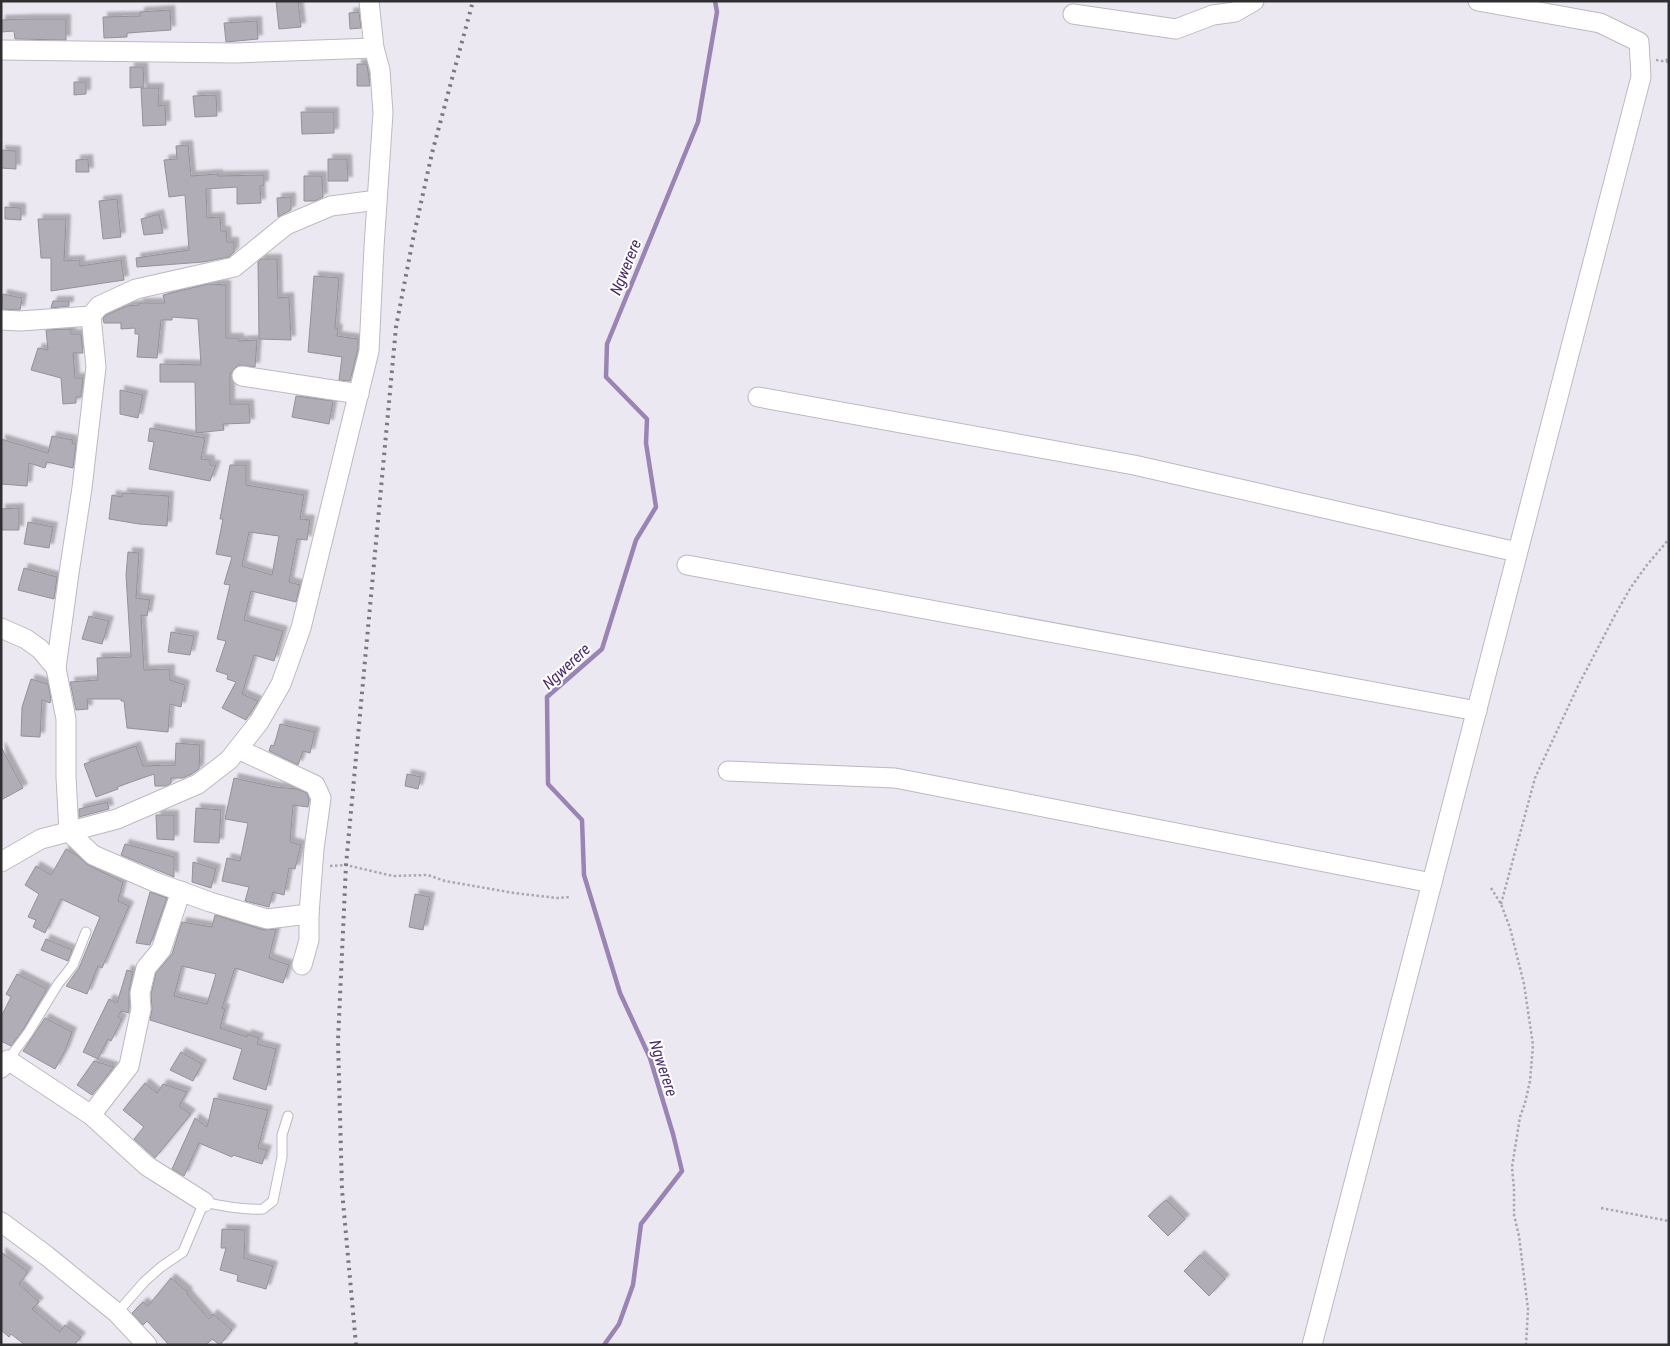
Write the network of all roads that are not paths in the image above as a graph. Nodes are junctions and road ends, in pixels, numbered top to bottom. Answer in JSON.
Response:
{"nodes":[{"id":1,"x":368,"y":1,"type":"edge"},
{"id":2,"x":1254,"y":1,"type":"edge"},
{"id":3,"x":1478,"y":1,"type":"edge"},
{"id":4,"x":1073,"y":14,"type":"dead end"},
{"id":5,"x":374,"y":48,"type":"junction"},
{"id":6,"x":1,"y":50,"type":"edge"},
{"id":7,"x":377,"y":200,"type":"junction"},
{"id":8,"x":91,"y":316,"type":"junction"},
{"id":9,"x":1,"y":320,"type":"edge"},
{"id":10,"x":242,"y":376,"type":"dead end"},
{"id":11,"x":359,"y":394,"type":"junction"},
{"id":12,"x":758,"y":397,"type":"dead end"},
{"id":13,"x":1518,"y":552,"type":"junction"},
{"id":14,"x":687,"y":565,"type":"dead end"},
{"id":15,"x":1,"y":628,"type":"edge"},
{"id":16,"x":56,"y":668,"type":"junction"},
{"id":17,"x":1476,"y":711,"type":"junction"},
{"id":18,"x":238,"y":749,"type":"junction"},
{"id":19,"x":728,"y":771,"type":"dead end"},
{"id":20,"x":69,"y":832,"type":"junction"},
{"id":21,"x":1,"y":862,"type":"edge"},
{"id":22,"x":1432,"y":883,"type":"junction"},
{"id":23,"x":181,"y":891,"type":"junction"},
{"id":24,"x":308,"y":914,"type":"junction"},
{"id":25,"x":86,"y":932,"type":"dead end"},
{"id":26,"x":302,"y":965,"type":"dead end"},
{"id":27,"x":5,"y":1064,"type":"edge"},
{"id":28,"x":91,"y":1115,"type":"junction"},
{"id":29,"x":288,"y":1116,"type":"dead end"},
{"id":30,"x":204,"y":1202,"type":"junction"},
{"id":31,"x":1,"y":1222,"type":"edge"},
{"id":32,"x":117,"y":1313,"type":"junction"},
{"id":33,"x":147,"y":1345,"type":"edge"},
{"id":34,"x":1312,"y":1345,"type":"edge"}],
"edges":[{"from":1,"to":5,"type":"street"},
{"from":2,"to":4,"type":"street"},
{"from":3,"to":13,"type":"street"},
{"from":5,"to":6,"type":"street"},
{"from":5,"to":7,"type":"street"},
{"from":7,"to":8,"type":"street"},
{"from":7,"to":11,"type":"street"},
{"from":8,"to":9,"type":"street"},
{"from":8,"to":16,"type":"street"},
{"from":10,"to":11,"type":"street"},
{"from":11,"to":18,"type":"street"},
{"from":12,"to":13,"type":"street"},
{"from":13,"to":17,"type":"street"},
{"from":14,"to":17,"type":"street"},
{"from":15,"to":16,"type":"street"},
{"from":16,"to":20,"type":"street"},
{"from":17,"to":22,"type":"street"},
{"from":18,"to":20,"type":"street"},
{"from":18,"to":24,"type":"street"},
{"from":19,"to":22,"type":"street"},
{"from":20,"to":21,"type":"street"},
{"from":20,"to":23,"type":"street"},
{"from":22,"to":34,"type":"street"},
{"from":23,"to":24,"type":"street"},
{"from":23,"to":28,"type":"street"},
{"from":24,"to":26,"type":"street"},
{"from":25,"to":27,"type":"lane"},
{"from":27,"to":28,"type":"street"},
{"from":28,"to":30,"type":"street"},
{"from":29,"to":30,"type":"lane"},
{"from":30,"to":32,"type":"lane"},
{"from":31,"to":32,"type":"street"},
{"from":32,"to":33,"type":"street"}]}
